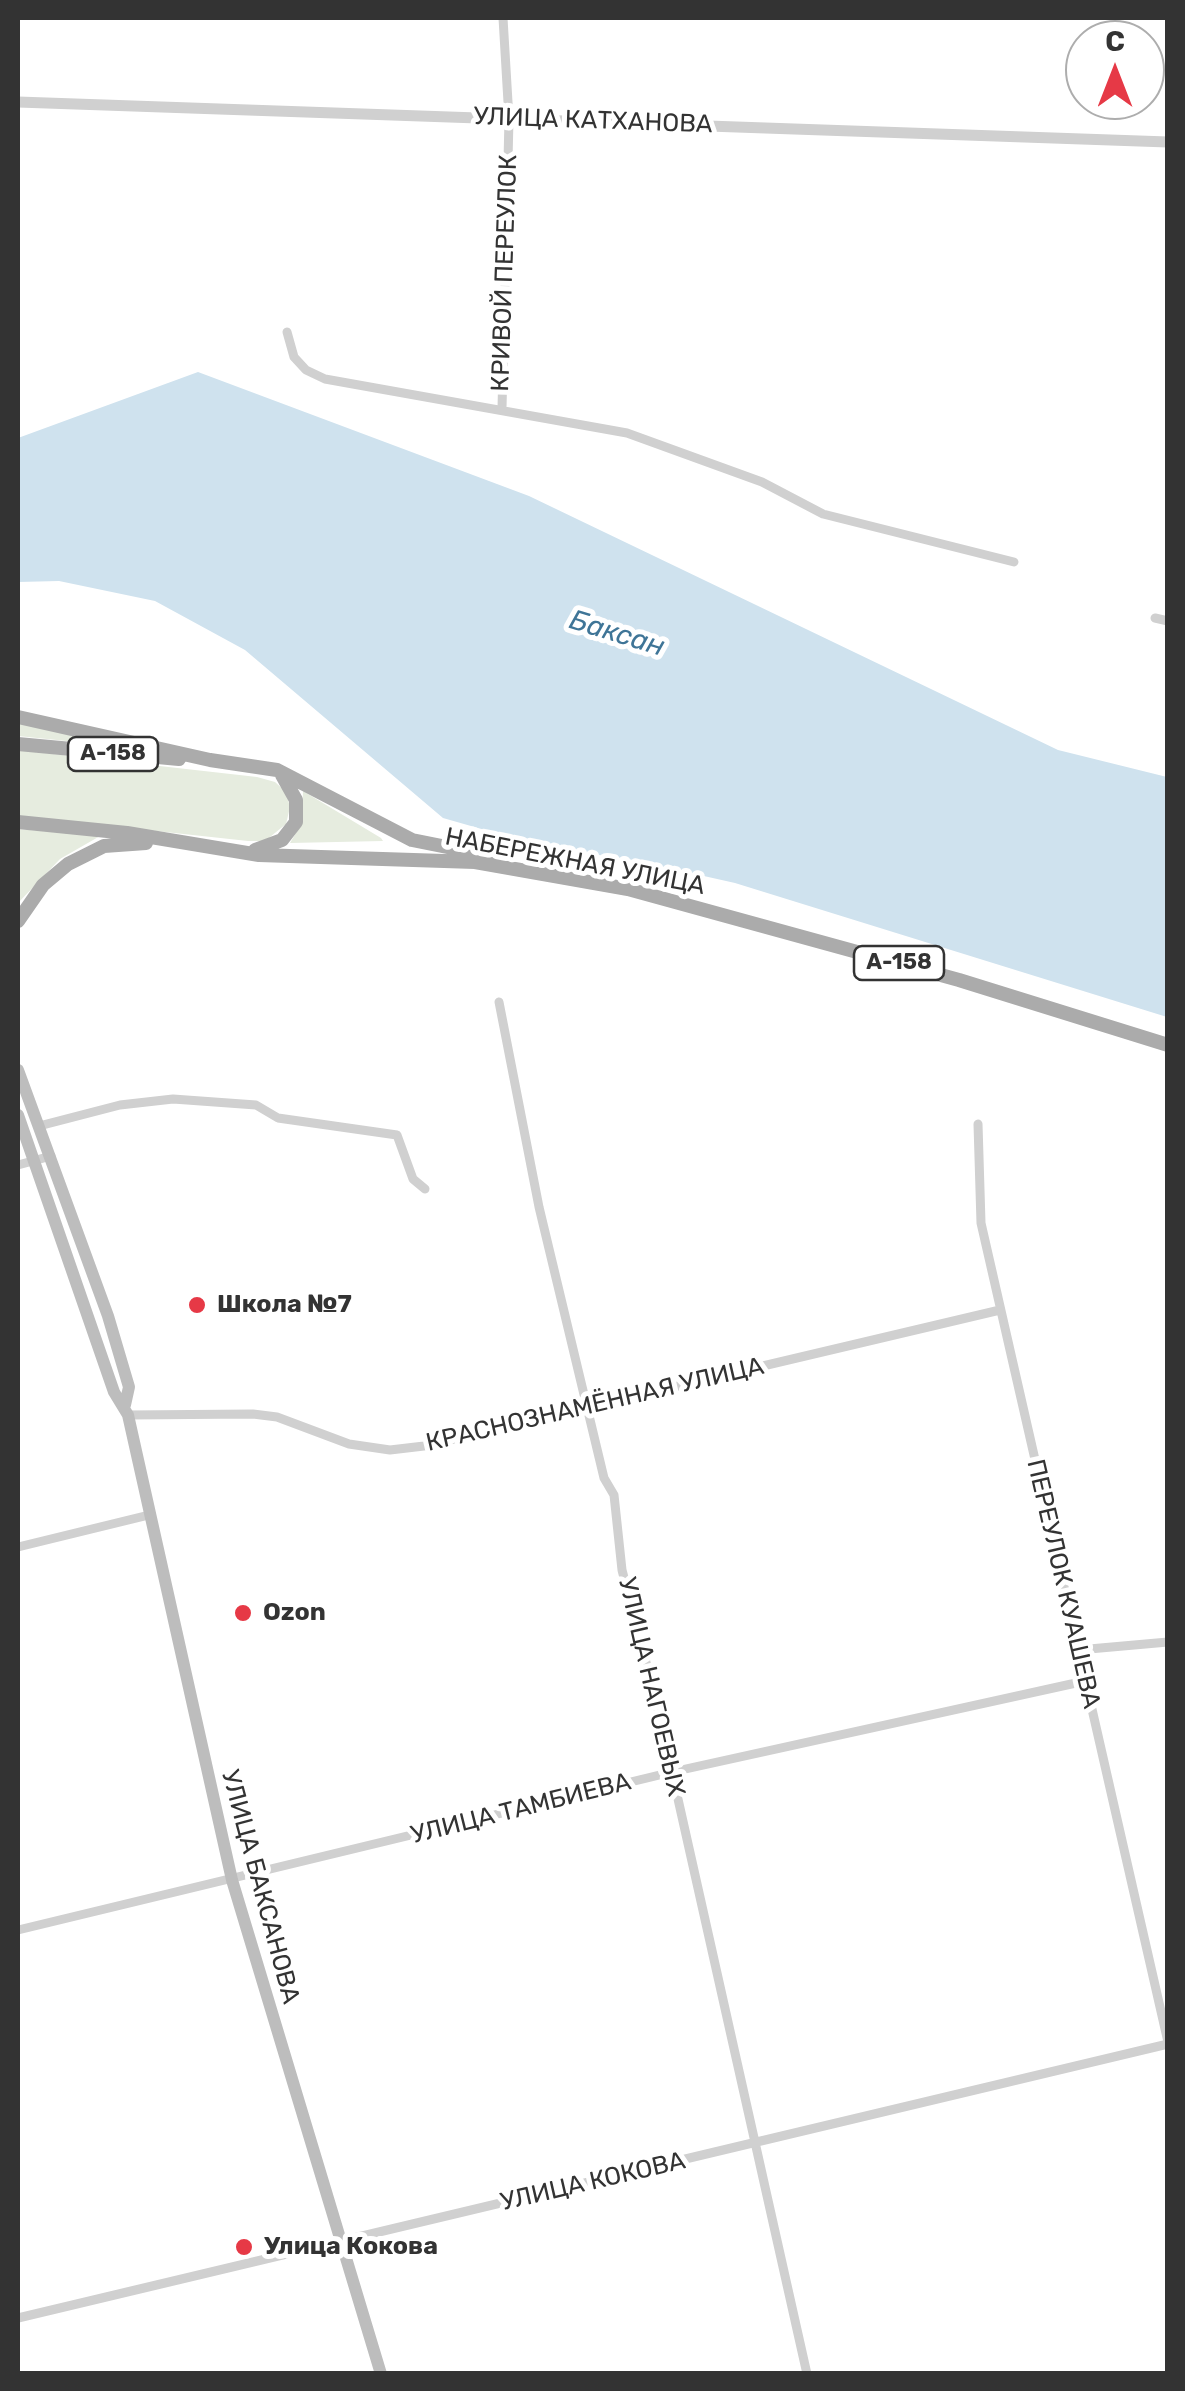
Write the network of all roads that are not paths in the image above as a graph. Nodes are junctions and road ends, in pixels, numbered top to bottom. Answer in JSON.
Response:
{"nodes":[{"id":1,"x":503,"y":18,"type":"edge"},
{"id":2,"x":18,"y":102,"type":"edge"},
{"id":3,"x":509,"y":119,"type":"junction"},
{"id":4,"x":1168,"y":142,"type":"edge"},
{"id":5,"x":287,"y":332,"type":"dead end"},
{"id":6,"x":502,"y":408,"type":"junction"},
{"id":7,"x":1014,"y":562,"type":"dead end"},
{"id":8,"x":1154,"y":618,"type":"dead end"},
{"id":9,"x":1168,"y":621,"type":"edge"},
{"id":10,"x":18,"y":717,"type":"edge"},
{"id":11,"x":18,"y":744,"type":"edge"},
{"id":12,"x":210,"y":760,"type":"junction"},
{"id":13,"x":277,"y":770,"type":"junction"},
{"id":14,"x":18,"y":822,"type":"edge"},
{"id":15,"x":186,"y":843,"type":"junction"},
{"id":16,"x":240,"y":852,"type":"junction"},
{"id":17,"x":628,"y":889,"type":"junction"},
{"id":18,"x":18,"y":921,"type":"edge"},
{"id":19,"x":499,"y":1002,"type":"dead end"},
{"id":20,"x":1168,"y":1045,"type":"edge"},
{"id":21,"x":18,"y":1070,"type":"edge"},
{"id":22,"x":18,"y":1115,"type":"edge"},
{"id":23,"x":978,"y":1124,"type":"dead end"},
{"id":24,"x":39,"y":1126,"type":"junction"},
{"id":25,"x":51,"y":1156,"type":"junction"},
{"id":26,"x":34,"y":1161,"type":"junction"},
{"id":27,"x":18,"y":1165,"type":"edge"},
{"id":28,"x":425,"y":1189,"type":"dead end"},
{"id":29,"x":1000,"y":1310,"type":"junction"},
{"id":30,"x":587,"y":1408,"type":"junction"},
{"id":31,"x":126,"y":1410,"type":"junction"},
{"id":32,"x":149,"y":1514,"type":"junction"},
{"id":33,"x":18,"y":1547,"type":"edge"},
{"id":34,"x":1168,"y":1642,"type":"edge"},
{"id":35,"x":1078,"y":1650,"type":"junction"},
{"id":36,"x":1085,"y":1681,"type":"junction"},
{"id":37,"x":672,"y":1772,"type":"junction"},
{"id":38,"x":232,"y":1880,"type":"junction"},
{"id":39,"x":18,"y":1930,"type":"edge"},
{"id":40,"x":1168,"y":2043,"type":"edge"},
{"id":41,"x":755,"y":2145,"type":"junction"},
{"id":42,"x":339,"y":2240,"type":"junction"},
{"id":43,"x":18,"y":2318,"type":"edge"},
{"id":44,"x":381,"y":2374,"type":"edge"},
{"id":45,"x":808,"y":2374,"type":"edge"}],
"edges":[{"from":1,"to":3,"type":"street","name":"КРИВОЙ ПЕРЕУЛОК"},
{"from":2,"to":3,"type":"street","name":"УЛИЦА КАТХАНОВА"},
{"from":3,"to":4,"type":"street","name":"УЛИЦА КАТХАНОВА"},
{"from":3,"to":6,"type":"street","name":"КРИВОЙ ПЕРЕУЛОК"},
{"from":5,"to":6,"type":"street"},
{"from":6,"to":7,"type":"street"},
{"from":8,"to":9,"type":"street"},
{"from":10,"to":12,"type":"main road"},
{"from":11,"to":12,"type":"main road","number":"А-158"},
{"from":12,"to":13,"type":"main road","number":"А-158"},
{"from":13,"to":16,"type":"main road"},
{"from":13,"to":17,"type":"main road","number":"А-158"},
{"from":14,"to":15,"type":"main road","name":"НАБЕРЕЖНАЯ УЛИЦА","number":"А-158"},
{"from":15,"to":16,"type":"main road","name":"НАБЕРЕЖНАЯ УЛИЦА","number":"А-158"},
{"from":15,"to":18,"type":"main road"},
{"from":16,"to":17,"type":"main road","name":"НАБЕРЕЖНАЯ УЛИЦА","number":"А-158"},
{"from":17,"to":20,"type":"main road","name":"НАБЕРЕЖНАЯ УЛИЦА","number":"А-158"},
{"from":19,"to":30,"type":"street","name":"УЛИЦА НАГОЕВЫХ"},
{"from":21,"to":24,"type":"main road","name":"УЛИЦА БАКСАНОВА"},
{"from":22,"to":26,"type":"main road","name":"УЛИЦА БАКСАНОВА"},
{"from":23,"to":29,"type":"street","name":"ПЕРЕУЛОК КУАШЕВА"},
{"from":24,"to":25,"type":"main road","name":"УЛИЦА БАКСАНОВА"},
{"from":24,"to":28,"type":"street"},
{"from":25,"to":26,"type":"street"},
{"from":25,"to":31,"type":"main road","name":"УЛИЦА БАКСАНОВА"},
{"from":26,"to":27,"type":"street"},
{"from":26,"to":31,"type":"main road","name":"УЛИЦА БАКСАНОВА"},
{"from":29,"to":30,"type":"street","name":"КРАСНОЗНАМЁННАЯ УЛИЦА"},
{"from":29,"to":35,"type":"street","name":"ПЕРЕУЛОК КУАШЕВА"},
{"from":30,"to":31,"type":"street","name":"КРАСНОЗНАМЁННАЯ УЛИЦА"},
{"from":30,"to":37,"type":"street","name":"УЛИЦА НАГОЕВЫХ"},
{"from":31,"to":32,"type":"main road","name":"УЛИЦА БАКСАНОВА"},
{"from":32,"to":33,"type":"street"},
{"from":32,"to":38,"type":"main road","name":"УЛИЦА БАКСАНОВА"},
{"from":34,"to":35,"type":"street"},
{"from":35,"to":36,"type":"street","name":"ПЕРЕУЛОК КУАШЕВА"},
{"from":36,"to":37,"type":"street","name":"УЛИЦА ТАМБИЕВА"},
{"from":36,"to":40,"type":"street","name":"ПЕРЕУЛОК КУАШЕВА"},
{"from":37,"to":38,"type":"street","name":"УЛИЦА ТАМБИЕВА"},
{"from":37,"to":41,"type":"street","name":"УЛИЦА НАГОЕВЫХ"},
{"from":38,"to":39,"type":"street","name":"УЛИЦА ТАМБИЕВА"},
{"from":38,"to":42,"type":"main road","name":"УЛИЦА БАКСАНОВА"},
{"from":40,"to":41,"type":"street","name":"УЛИЦА КОКОВА"},
{"from":41,"to":42,"type":"street","name":"УЛИЦА КОКОВА"},
{"from":41,"to":45,"type":"street","name":"УЛИЦА НАГОЕВЫХ"},
{"from":42,"to":43,"type":"street","name":"УЛИЦА КОКОВА"},
{"from":42,"to":44,"type":"main road","name":"УЛИЦА БАКСАНОВА"}]}
